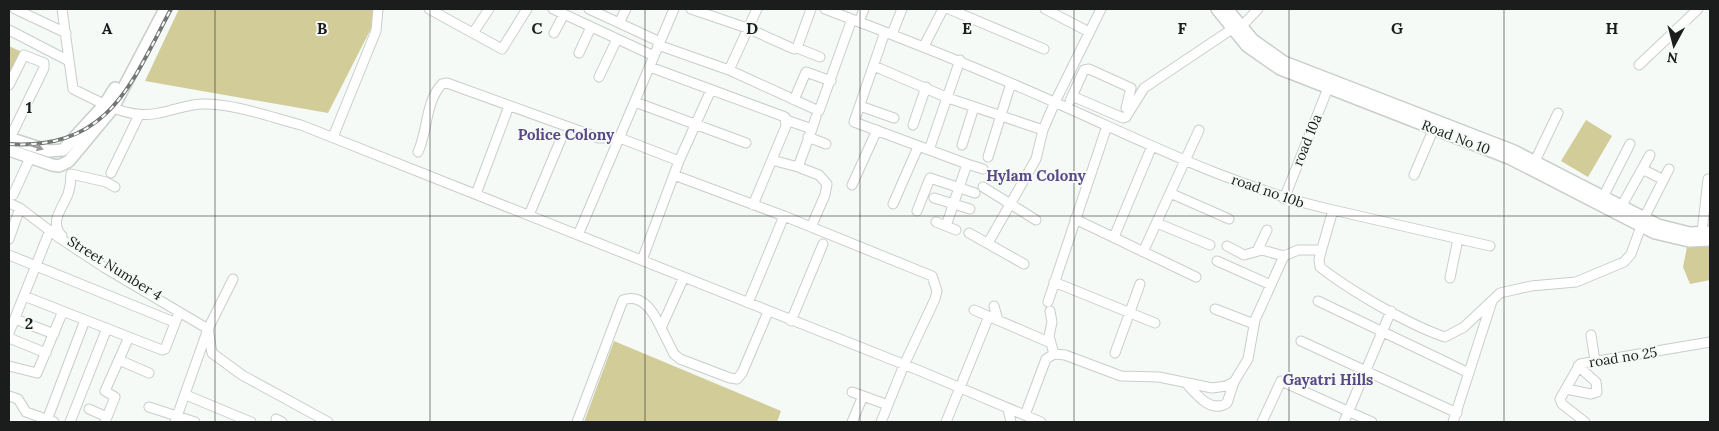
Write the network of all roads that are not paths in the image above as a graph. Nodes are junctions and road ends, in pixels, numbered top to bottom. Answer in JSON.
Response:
{"nodes":[{"id":1,"x":15,"y":9,"type":"edge"},
{"id":2,"x":62,"y":9,"type":"edge"},
{"id":3,"x":156,"y":9,"type":"edge"},
{"id":4,"x":165,"y":9,"type":"edge"},
{"id":5,"x":378,"y":9,"type":"edge"},
{"id":6,"x":429,"y":9,"type":"edge"},
{"id":7,"x":452,"y":9,"type":"edge"},
{"id":8,"x":489,"y":9,"type":"edge"},
{"id":9,"x":527,"y":9,"type":"edge"},
{"id":10,"x":553,"y":9,"type":"edge"},
{"id":11,"x":592,"y":9,"type":"edge"},
{"id":12,"x":626,"y":9,"type":"edge"},
{"id":13,"x":674,"y":9,"type":"edge"},
{"id":14,"x":691,"y":9,"type":"edge"},
{"id":15,"x":757,"y":9,"type":"edge"},
{"id":16,"x":811,"y":9,"type":"edge"},
{"id":17,"x":825,"y":9,"type":"edge"},
{"id":18,"x":864,"y":9,"type":"edge"},
{"id":19,"x":902,"y":9,"type":"edge"},
{"id":20,"x":943,"y":9,"type":"edge"},
{"id":21,"x":949,"y":9,"type":"edge"},
{"id":22,"x":1049,"y":9,"type":"edge"},
{"id":23,"x":1101,"y":9,"type":"edge"},
{"id":24,"x":1217,"y":9,"type":"edge"},
{"id":25,"x":1227,"y":9,"type":"edge"},
{"id":26,"x":1258,"y":9,"type":"edge"},
{"id":27,"x":1698,"y":9,"type":"edge"},
{"id":28,"x":564,"y":14,"type":"junction"},
{"id":29,"x":446,"y":18,"type":"junction"},
{"id":30,"x":855,"y":20,"type":"junction"},
{"id":31,"x":619,"y":23,"type":"junction"},
{"id":32,"x":591,"y":27,"type":"junction"},
{"id":33,"x":747,"y":28,"type":"junction"},
{"id":34,"x":1236,"y":28,"type":"junction"},
{"id":35,"x":9,"y":30,"type":"edge"},
{"id":36,"x":473,"y":32,"type":"junction"},
{"id":37,"x":1089,"y":32,"type":"junction"},
{"id":38,"x":66,"y":33,"type":"junction"},
{"id":39,"x":554,"y":33,"type":"dead end"},
{"id":40,"x":889,"y":33,"type":"junction"},
{"id":41,"x":617,"y":39,"type":"junction"},
{"id":42,"x":659,"y":44,"type":"junction"},
{"id":43,"x":924,"y":46,"type":"junction"},
{"id":44,"x":798,"y":48,"type":"junction"},
{"id":45,"x":1044,"y":49,"type":"dead end"},
{"id":46,"x":579,"y":53,"type":"dead end"},
{"id":47,"x":654,"y":56,"type":"junction"},
{"id":48,"x":820,"y":57,"type":"dead end"},
{"id":49,"x":69,"y":60,"type":"junction"},
{"id":50,"x":960,"y":60,"type":"junction"},
{"id":51,"x":1639,"y":65,"type":"dead end"},
{"id":52,"x":874,"y":66,"type":"junction"},
{"id":53,"x":650,"y":67,"type":"junction"},
{"id":54,"x":729,"y":70,"type":"junction"},
{"id":55,"x":599,"y":77,"type":"dead end"},
{"id":56,"x":831,"y":81,"type":"junction"},
{"id":57,"x":1011,"y":83,"type":"junction"},
{"id":58,"x":1329,"y":84,"type":"junction"},
{"id":59,"x":9,"y":85,"type":"edge"},
{"id":60,"x":926,"y":88,"type":"junction"},
{"id":61,"x":711,"y":90,"type":"junction"},
{"id":62,"x":1072,"y":96,"type":"junction"},
{"id":63,"x":948,"y":98,"type":"junction"},
{"id":64,"x":794,"y":100,"type":"junction"},
{"id":65,"x":635,"y":102,"type":"junction"},
{"id":66,"x":1055,"y":102,"type":"junction"},
{"id":67,"x":109,"y":106,"type":"junction"},
{"id":68,"x":509,"y":106,"type":"junction"},
{"id":69,"x":860,"y":106,"type":"junction"},
{"id":70,"x":974,"y":107,"type":"junction"},
{"id":71,"x":1066,"y":108,"type":"junction"},
{"id":72,"x":1558,"y":113,"type":"dead end"},
{"id":73,"x":139,"y":115,"type":"junction"},
{"id":74,"x":1001,"y":115,"type":"junction"},
{"id":75,"x":816,"y":116,"type":"dead end"},
{"id":76,"x":1127,"y":116,"type":"junction"},
{"id":77,"x":894,"y":118,"type":"dead end"},
{"id":78,"x":786,"y":120,"type":"junction"},
{"id":79,"x":696,"y":124,"type":"junction"},
{"id":80,"x":913,"y":125,"type":"dead end"},
{"id":81,"x":1106,"y":126,"type":"junction"},
{"id":82,"x":1434,"y":128,"type":"junction"},
{"id":83,"x":877,"y":130,"type":"junction"},
{"id":84,"x":1043,"y":130,"type":"junction"},
{"id":85,"x":1199,"y":130,"type":"dead end"},
{"id":86,"x":810,"y":134,"type":"junction"},
{"id":87,"x":333,"y":137,"type":"junction"},
{"id":88,"x":620,"y":138,"type":"junction"},
{"id":89,"x":562,"y":140,"type":"dead end"},
{"id":90,"x":9,"y":142,"type":"edge"},
{"id":91,"x":746,"y":143,"type":"dead end"},
{"id":92,"x":826,"y":144,"type":"dead end"},
{"id":93,"x":1630,"y":144,"type":"dead end"},
{"id":94,"x":962,"y":145,"type":"dead end"},
{"id":95,"x":1152,"y":146,"type":"junction"},
{"id":96,"x":918,"y":147,"type":"junction"},
{"id":97,"x":929,"y":150,"type":"junction"},
{"id":98,"x":418,"y":152,"type":"dead end"},
{"id":99,"x":1650,"y":155,"type":"dead end"},
{"id":100,"x":988,"y":157,"type":"dead end"},
{"id":101,"x":30,"y":158,"type":"junction"},
{"id":102,"x":772,"y":160,"type":"junction"},
{"id":103,"x":1184,"y":160,"type":"junction"},
{"id":104,"x":1535,"y":161,"type":"junction"},
{"id":105,"x":680,"y":162,"type":"junction"},
{"id":106,"x":966,"y":164,"type":"junction"},
{"id":107,"x":798,"y":168,"type":"junction"},
{"id":108,"x":69,"y":169,"type":"junction"},
{"id":109,"x":983,"y":169,"type":"dead end"},
{"id":110,"x":1642,"y":169,"type":"junction"},
{"id":111,"x":1669,"y":170,"type":"dead end"},
{"id":112,"x":111,"y":173,"type":"dead end"},
{"id":113,"x":1414,"y":174,"type":"dead end"},
{"id":114,"x":674,"y":175,"type":"junction"},
{"id":115,"x":1658,"y":178,"type":"dead end"},
{"id":116,"x":1708,"y":179,"type":"dead end"},
{"id":117,"x":852,"y":185,"type":"dead end"},
{"id":118,"x":115,"y":187,"type":"dead end"},
{"id":119,"x":958,"y":187,"type":"junction"},
{"id":120,"x":983,"y":187,"type":"dead end"},
{"id":121,"x":975,"y":193,"type":"dead end"},
{"id":122,"x":476,"y":194,"type":"junction"},
{"id":123,"x":1170,"y":194,"type":"junction"},
{"id":124,"x":1603,"y":197,"type":"junction"},
{"id":125,"x":934,"y":198,"type":"dead end"},
{"id":126,"x":11,"y":199,"type":"edge"},
{"id":127,"x":1284,"y":199,"type":"junction"},
{"id":128,"x":1011,"y":203,"type":"junction"},
{"id":129,"x":1708,"y":203,"type":"edge"},
{"id":130,"x":892,"y":204,"type":"dead end"},
{"id":131,"x":953,"y":204,"type":"junction"},
{"id":132,"x":753,"y":205,"type":"junction"},
{"id":133,"x":1621,"y":206,"type":"junction"},
{"id":134,"x":20,"y":208,"type":"junction"},
{"id":135,"x":970,"y":209,"type":"dead end"},
{"id":136,"x":1333,"y":210,"type":"junction"},
{"id":137,"x":917,"y":211,"type":"dead end"},
{"id":138,"x":529,"y":215,"type":"junction"},
{"id":139,"x":784,"y":216,"type":"junction"},
{"id":140,"x":1075,"y":219,"type":"junction"},
{"id":141,"x":1229,"y":219,"type":"dead end"},
{"id":142,"x":1036,"y":220,"type":"dead end"},
{"id":143,"x":936,"y":222,"type":"dead end"},
{"id":144,"x":1157,"y":223,"type":"junction"},
{"id":145,"x":1642,"y":223,"type":"junction"},
{"id":146,"x":946,"y":226,"type":"junction"},
{"id":147,"x":810,"y":227,"type":"junction"},
{"id":148,"x":50,"y":230,"type":"junction"},
{"id":149,"x":956,"y":230,"type":"dead end"},
{"id":150,"x":1267,"y":230,"type":"dead end"},
{"id":151,"x":969,"y":233,"type":"dead end"},
{"id":152,"x":578,"y":235,"type":"junction"},
{"id":153,"x":1708,"y":235,"type":"edge"},
{"id":154,"x":1114,"y":237,"type":"junction"},
{"id":155,"x":9,"y":239,"type":"edge"},
{"id":156,"x":1458,"y":239,"type":"junction"},
{"id":157,"x":988,"y":243,"type":"junction"},
{"id":158,"x":823,"y":244,"type":"dead end"},
{"id":159,"x":1210,"y":246,"type":"dead end"},
{"id":160,"x":1228,"y":246,"type":"dead end"},
{"id":161,"x":1490,"y":246,"type":"dead end"},
{"id":162,"x":1321,"y":250,"type":"junction"},
{"id":163,"x":1257,"y":251,"type":"junction"},
{"id":164,"x":1143,"y":252,"type":"junction"},
{"id":165,"x":9,"y":256,"type":"edge"},
{"id":166,"x":1284,"y":256,"type":"junction"},
{"id":167,"x":642,"y":260,"type":"junction"},
{"id":168,"x":1217,"y":261,"type":"dead end"},
{"id":169,"x":1024,"y":264,"type":"dead end"},
{"id":170,"x":34,"y":267,"type":"junction"},
{"id":171,"x":684,"y":277,"type":"junction"},
{"id":172,"x":1196,"y":277,"type":"dead end"},
{"id":173,"x":1450,"y":278,"type":"dead end"},
{"id":174,"x":233,"y":279,"type":"dead end"},
{"id":175,"x":1054,"y":282,"type":"junction"},
{"id":176,"x":1140,"y":284,"type":"dead end"},
{"id":177,"x":1271,"y":285,"type":"junction"},
{"id":178,"x":24,"y":296,"type":"junction"},
{"id":179,"x":1493,"y":299,"type":"junction"},
{"id":180,"x":1318,"y":301,"type":"dead end"},
{"id":181,"x":748,"y":303,"type":"junction"},
{"id":182,"x":994,"y":306,"type":"dead end"},
{"id":183,"x":1216,"y":309,"type":"dead end"},
{"id":184,"x":974,"y":310,"type":"dead end"},
{"id":185,"x":63,"y":311,"type":"junction"},
{"id":186,"x":1391,"y":311,"type":"junction"},
{"id":187,"x":768,"y":312,"type":"junction"},
{"id":188,"x":1130,"y":312,"type":"junction"},
{"id":189,"x":179,"y":313,"type":"junction"},
{"id":190,"x":993,"y":318,"type":"junction"},
{"id":191,"x":14,"y":320,"type":"junction"},
{"id":192,"x":85,"y":320,"type":"junction"},
{"id":193,"x":791,"y":320,"type":"junction"},
{"id":194,"x":174,"y":322,"type":"junction"},
{"id":195,"x":1155,"y":323,"type":"dead end"},
{"id":196,"x":1254,"y":324,"type":"junction"},
{"id":197,"x":201,"y":325,"type":"junction"},
{"id":198,"x":107,"y":328,"type":"junction"},
{"id":199,"x":661,"y":328,"type":"junction"},
{"id":200,"x":1382,"y":331,"type":"junction"},
{"id":201,"x":9,"y":333,"type":"edge"},
{"id":202,"x":54,"y":334,"type":"junction"},
{"id":203,"x":1591,"y":335,"type":"dead end"},
{"id":204,"x":128,"y":337,"type":"junction"},
{"id":205,"x":9,"y":338,"type":"edge"},
{"id":206,"x":1301,"y":341,"type":"dead end"},
{"id":207,"x":1710,"y":342,"type":"edge"},
{"id":208,"x":1051,"y":343,"type":"junction"},
{"id":209,"x":46,"y":353,"type":"junction"},
{"id":210,"x":1115,"y":353,"type":"dead end"},
{"id":211,"x":1054,"y":354,"type":"junction"},
{"id":212,"x":119,"y":360,"type":"junction"},
{"id":213,"x":1595,"y":361,"type":"junction"},
{"id":214,"x":904,"y":365,"type":"junction"},
{"id":215,"x":9,"y":366,"type":"edge"},
{"id":216,"x":1578,"y":366,"type":"junction"},
{"id":217,"x":149,"y":372,"type":"dead end"},
{"id":218,"x":1366,"y":372,"type":"junction"},
{"id":219,"x":1469,"y":373,"type":"junction"},
{"id":220,"x":1234,"y":382,"type":"junction"},
{"id":221,"x":1186,"y":383,"type":"junction"},
{"id":222,"x":959,"y":388,"type":"junction"},
{"id":223,"x":1566,"y":389,"type":"junction"},
{"id":224,"x":852,"y":392,"type":"dead end"},
{"id":225,"x":9,"y":396,"type":"edge"},
{"id":226,"x":186,"y":396,"type":"junction"},
{"id":227,"x":863,"y":396,"type":"junction"},
{"id":228,"x":149,"y":406,"type":"dead end"},
{"id":229,"x":888,"y":406,"type":"junction"},
{"id":230,"x":89,"y":409,"type":"dead end"},
{"id":231,"x":1008,"y":409,"type":"junction"},
{"id":232,"x":1349,"y":412,"type":"junction"},
{"id":233,"x":1457,"y":413,"type":"junction"},
{"id":234,"x":1025,"y":415,"type":"junction"},
{"id":235,"x":177,"y":419,"type":"edge"},
{"id":236,"x":106,"y":420,"type":"edge"},
{"id":237,"x":1263,"y":420,"type":"edge"},
{"id":238,"x":51,"y":421,"type":"edge"},
{"id":239,"x":70,"y":422,"type":"edge"},
{"id":240,"x":195,"y":422,"type":"edge"},
{"id":241,"x":251,"y":422,"type":"edge"},
{"id":242,"x":328,"y":422,"type":"edge"},
{"id":243,"x":577,"y":422,"type":"edge"},
{"id":244,"x":852,"y":422,"type":"edge"},
{"id":245,"x":881,"y":422,"type":"edge"},
{"id":246,"x":946,"y":422,"type":"edge"},
{"id":247,"x":1011,"y":422,"type":"edge"},
{"id":248,"x":1041,"y":422,"type":"edge"},
{"id":249,"x":1273,"y":422,"type":"edge"},
{"id":250,"x":1344,"y":422,"type":"edge"},
{"id":251,"x":1372,"y":422,"type":"edge"},
{"id":252,"x":1454,"y":422,"type":"edge"},
{"id":253,"x":1585,"y":422,"type":"edge"}],
"edges":[{"from":1,"to":38,"type":"street"},
{"from":2,"to":38,"type":"street"},
{"from":3,"to":67,"type":"main road"},
{"from":4,"to":67,"type":"main road"},
{"from":5,"to":87,"type":"street"},
{"from":6,"to":29,"type":"street"},
{"from":7,"to":29,"type":"street"},
{"from":8,"to":36,"type":"street"},
{"from":9,"to":36,"type":"street"},
{"from":10,"to":28,"type":"street"},
{"from":11,"to":31,"type":"street"},
{"from":12,"to":31,"type":"street"},
{"from":13,"to":42,"type":"street"},
{"from":14,"to":33,"type":"street"},
{"from":15,"to":33,"type":"street"},
{"from":16,"to":44,"type":"street"},
{"from":17,"to":30,"type":"street","name":"road no 10b"},
{"from":18,"to":30,"type":"street"},
{"from":19,"to":40,"type":"street"},
{"from":20,"to":43,"type":"street"},
{"from":21,"to":45,"type":"street"},
{"from":22,"to":37,"type":"street"},
{"from":23,"to":37,"type":"street"},
{"from":24,"to":34,"type":"main road","name":"Road No 10"},
{"from":25,"to":34,"type":"main road","name":"Road No 10"},
{"from":26,"to":34,"type":"street"},
{"from":27,"to":51,"type":"street"},
{"from":28,"to":32,"type":"street"},
{"from":28,"to":39,"type":"street"},
{"from":29,"to":36,"type":"street"},
{"from":30,"to":40,"type":"street","name":"road no 10b"},
{"from":30,"to":56,"type":"street"},
{"from":31,"to":42,"type":"street"},
{"from":32,"to":41,"type":"street"},
{"from":32,"to":46,"type":"street"},
{"from":33,"to":44,"type":"street"},
{"from":33,"to":54,"type":"street"},
{"from":34,"to":58,"type":"main road","name":"Road No 10"},
{"from":34,"to":76,"type":"street"},
{"from":35,"to":49,"type":"street"},
{"from":37,"to":66,"type":"street"},
{"from":38,"to":49,"type":"street"},
{"from":40,"to":43,"type":"street","name":"road no 10b"},
{"from":40,"to":52,"type":"street"},
{"from":41,"to":47,"type":"street"},
{"from":41,"to":55,"type":"street"},
{"from":42,"to":47,"type":"street"},
{"from":42,"to":54,"type":"street"},
{"from":43,"to":50,"type":"street","name":"road no 10b"},
{"from":44,"to":48,"type":"street"},
{"from":47,"to":53,"type":"street"},
{"from":49,"to":67,"type":"street"},
{"from":50,"to":57,"type":"street","name":"road no 10b"},
{"from":50,"to":63,"type":"street"},
{"from":52,"to":60,"type":"street"},
{"from":52,"to":69,"type":"street"},
{"from":53,"to":61,"type":"street"},
{"from":53,"to":65,"type":"street"},
{"from":54,"to":64,"type":"street"},
{"from":56,"to":64,"type":"street"},
{"from":56,"to":64,"type":"street"},
{"from":57,"to":66,"type":"street","name":"road no 10b"},
{"from":57,"to":74,"type":"street"},
{"from":58,"to":82,"type":"main road","name":"Road No 10"},
{"from":58,"to":104,"type":"main road","name":"Road No 10"},
{"from":58,"to":127,"type":"street","name":"road 10a"},
{"from":59,"to":90,"type":"street"},
{"from":60,"to":63,"type":"street"},
{"from":60,"to":80,"type":"street"},
{"from":61,"to":78,"type":"street"},
{"from":61,"to":79,"type":"street"},
{"from":62,"to":71,"type":"street"},
{"from":62,"to":76,"type":"street"},
{"from":62,"to":76,"type":"street"},
{"from":63,"to":70,"type":"street"},
{"from":63,"to":97,"type":"street"},
{"from":65,"to":79,"type":"street"},
{"from":65,"to":88,"type":"street"},
{"from":66,"to":71,"type":"street","name":"road no 10b"},
{"from":66,"to":84,"type":"street"},
{"from":67,"to":73,"type":"street"},
{"from":90,"to":67,"type":"main road","one_way":true},
{"from":67,"to":108,"type":"main road"},
{"from":68,"to":88,"type":"street"},
{"from":68,"to":98,"type":"street"},
{"from":68,"to":122,"type":"street"},
{"from":69,"to":77,"type":"street"},
{"from":69,"to":83,"type":"street"},
{"from":70,"to":74,"type":"street"},
{"from":70,"to":94,"type":"street"},
{"from":71,"to":81,"type":"street","name":"road no 10b"},
{"from":72,"to":104,"type":"street"},
{"from":73,"to":87,"type":"street"},
{"from":73,"to":112,"type":"street"},
{"from":74,"to":84,"type":"street"},
{"from":74,"to":100,"type":"street"},
{"from":75,"to":86,"type":"street"},
{"from":78,"to":86,"type":"street"},
{"from":78,"to":102,"type":"street"},
{"from":79,"to":91,"type":"street"},
{"from":79,"to":105,"type":"street"},
{"from":81,"to":95,"type":"street","name":"road no 10b"},
{"from":81,"to":140,"type":"street"},
{"from":82,"to":113,"type":"street"},
{"from":82,"to":145,"type":"main road","name":"Road No 10"},
{"from":83,"to":96,"type":"street"},
{"from":83,"to":117,"type":"street"},
{"from":84,"to":128,"type":"street"},
{"from":85,"to":103,"type":"street"},
{"from":86,"to":92,"type":"street"},
{"from":86,"to":107,"type":"street"},
{"from":87,"to":122,"type":"street"},
{"from":88,"to":105,"type":"street"},
{"from":88,"to":152,"type":"street"},
{"from":89,"to":138,"type":"street"},
{"from":90,"to":101,"type":"main road"},
{"from":93,"to":124,"type":"street"},
{"from":95,"to":103,"type":"street","name":"road no 10b"},
{"from":95,"to":154,"type":"street"},
{"from":96,"to":97,"type":"street"},
{"from":96,"to":130,"type":"street"},
{"from":97,"to":106,"type":"street"},
{"from":99,"to":110,"type":"street"},
{"from":101,"to":108,"type":"main road"},
{"from":101,"to":126,"type":"street"},
{"from":102,"to":107,"type":"street"},
{"from":102,"to":132,"type":"street"},
{"from":103,"to":123,"type":"street"},
{"from":103,"to":127,"type":"street","name":"road no 10b"},
{"from":104,"to":124,"type":"main road","name":"Road No 10"},
{"from":105,"to":114,"type":"street"},
{"from":106,"to":109,"type":"street"},
{"from":106,"to":119,"type":"street"},
{"from":107,"to":147,"type":"street"},
{"from":108,"to":118,"type":"street"},
{"from":108,"to":197,"type":"street","name":"Street Number 4"},
{"from":110,"to":115,"type":"street"},
{"from":110,"to":133,"type":"street"},
{"from":111,"to":145,"type":"street"},
{"from":114,"to":132,"type":"street"},
{"from":114,"to":167,"type":"street"},
{"from":116,"to":129,"type":"street"},
{"from":119,"to":121,"type":"street"},
{"from":119,"to":131,"type":"street"},
{"from":119,"to":137,"type":"street"},
{"from":120,"to":128,"type":"street"},
{"from":122,"to":138,"type":"street"},
{"from":123,"to":141,"type":"street"},
{"from":123,"to":144,"type":"street"},
{"from":124,"to":133,"type":"main road","name":"Road No 10"},
{"from":125,"to":131,"type":"street"},
{"from":126,"to":134,"type":"street","name":"Street Number 4"},
{"from":127,"to":136,"type":"street","name":"road no 10b"},
{"from":128,"to":142,"type":"street"},
{"from":128,"to":157,"type":"street"},
{"from":129,"to":153,"type":"street"},
{"from":131,"to":135,"type":"street"},
{"from":131,"to":146,"type":"street"},
{"from":132,"to":139,"type":"street"},
{"from":133,"to":145,"type":"main road","name":"Road No 10"},
{"from":134,"to":148,"type":"street","name":"Street Number 4"},
{"from":134,"to":155,"type":"street"},
{"from":136,"to":156,"type":"street","name":"road no 10b"},
{"from":136,"to":162,"type":"street"},
{"from":138,"to":152,"type":"street"},
{"from":139,"to":147,"type":"street"},
{"from":139,"to":181,"type":"street"},
{"from":140,"to":154,"type":"street"},
{"from":140,"to":175,"type":"street"},
{"from":143,"to":146,"type":"street"},
{"from":144,"to":159,"type":"street"},
{"from":144,"to":164,"type":"street"},
{"from":145,"to":153,"type":"main road","name":"Road No 10"},
{"from":145,"to":179,"type":"street"},
{"from":146,"to":149,"type":"street"},
{"from":147,"to":214,"type":"street"},
{"from":148,"to":170,"type":"street"},
{"from":148,"to":189,"type":"street","name":"Street Number 4"},
{"from":150,"to":163,"type":"street"},
{"from":151,"to":157,"type":"street"},
{"from":152,"to":167,"type":"street"},
{"from":154,"to":164,"type":"street"},
{"from":156,"to":161,"type":"street","name":"road no 10b"},
{"from":156,"to":173,"type":"street"},
{"from":157,"to":169,"type":"street"},
{"from":158,"to":193,"type":"street"},
{"from":160,"to":163,"type":"street"},
{"from":162,"to":166,"type":"street"},
{"from":162,"to":186,"type":"street"},
{"from":163,"to":166,"type":"street"},
{"from":164,"to":172,"type":"street"},
{"from":165,"to":170,"type":"street"},
{"from":166,"to":177,"type":"street"},
{"from":167,"to":171,"type":"street"},
{"from":168,"to":177,"type":"street"},
{"from":170,"to":178,"type":"street"},
{"from":170,"to":194,"type":"street"},
{"from":171,"to":181,"type":"street"},
{"from":171,"to":199,"type":"street"},
{"from":174,"to":197,"type":"street"},
{"from":175,"to":188,"type":"street"},
{"from":175,"to":208,"type":"street"},
{"from":176,"to":188,"type":"street"},
{"from":177,"to":196,"type":"street"},
{"from":178,"to":185,"type":"street"},
{"from":178,"to":191,"type":"street"},
{"from":179,"to":186,"type":"street"},
{"from":179,"to":219,"type":"street"},
{"from":180,"to":200,"type":"street"},
{"from":181,"to":187,"type":"street"},
{"from":182,"to":190,"type":"street"},
{"from":183,"to":196,"type":"street"},
{"from":184,"to":190,"type":"street"},
{"from":185,"to":192,"type":"street"},
{"from":185,"to":202,"type":"street"},
{"from":186,"to":200,"type":"street"},
{"from":187,"to":193,"type":"street"},
{"from":187,"to":199,"type":"street"},
{"from":188,"to":195,"type":"street"},
{"from":188,"to":210,"type":"street"},
{"from":189,"to":194,"type":"street"},
{"from":189,"to":197,"type":"street","name":"Street Number 4"},
{"from":190,"to":208,"type":"street"},
{"from":190,"to":222,"type":"street"},
{"from":191,"to":201,"type":"street"},
{"from":191,"to":202,"type":"street"},
{"from":192,"to":198,"type":"street"},
{"from":192,"to":238,"type":"street"},
{"from":193,"to":214,"type":"street"},
{"from":194,"to":204,"type":"street"},
{"from":196,"to":220,"type":"street"},
{"from":197,"to":226,"type":"street"},
{"from":197,"to":242,"type":"street"},
{"from":198,"to":204,"type":"street"},
{"from":198,"to":239,"type":"street"},
{"from":199,"to":243,"type":"street"},
{"from":200,"to":218,"type":"street"},
{"from":200,"to":219,"type":"street"},
{"from":202,"to":209,"type":"street"},
{"from":203,"to":213,"type":"street"},
{"from":204,"to":212,"type":"street"},
{"from":205,"to":209,"type":"street"},
{"from":206,"to":218,"type":"street"},
{"from":207,"to":213,"type":"street","name":"road no 25"},
{"from":208,"to":211,"type":"street"},
{"from":209,"to":215,"type":"street"},
{"from":211,"to":221,"type":"street"},
{"from":211,"to":234,"type":"street"},
{"from":212,"to":217,"type":"street"},
{"from":212,"to":236,"type":"street"},
{"from":213,"to":216,"type":"street","name":"road no 25"},
{"from":214,"to":222,"type":"street"},
{"from":214,"to":229,"type":"street"},
{"from":216,"to":223,"type":"street","name":"road no 25"},
{"from":216,"to":223,"type":"street"},
{"from":218,"to":232,"type":"street"},
{"from":218,"to":233,"type":"street"},
{"from":219,"to":233,"type":"street"},
{"from":220,"to":221,"type":"street"},
{"from":220,"to":221,"type":"street"},
{"from":222,"to":231,"type":"street"},
{"from":222,"to":246,"type":"street"},
{"from":223,"to":253,"type":"street"},
{"from":224,"to":227,"type":"street"},
{"from":225,"to":238,"type":"street"},
{"from":226,"to":235,"type":"street"},
{"from":226,"to":241,"type":"street"},
{"from":227,"to":229,"type":"street"},
{"from":227,"to":244,"type":"street"},
{"from":228,"to":235,"type":"street"},
{"from":229,"to":245,"type":"street"},
{"from":230,"to":236,"type":"street"},
{"from":231,"to":234,"type":"street"},
{"from":231,"to":247,"type":"street"},
{"from":232,"to":237,"type":"street"},
{"from":232,"to":250,"type":"street"},
{"from":232,"to":251,"type":"street"},
{"from":233,"to":252,"type":"street"},
{"from":234,"to":248,"type":"street"},
{"from":235,"to":240,"type":"street"},
{"from":237,"to":249,"type":"street"}]}
